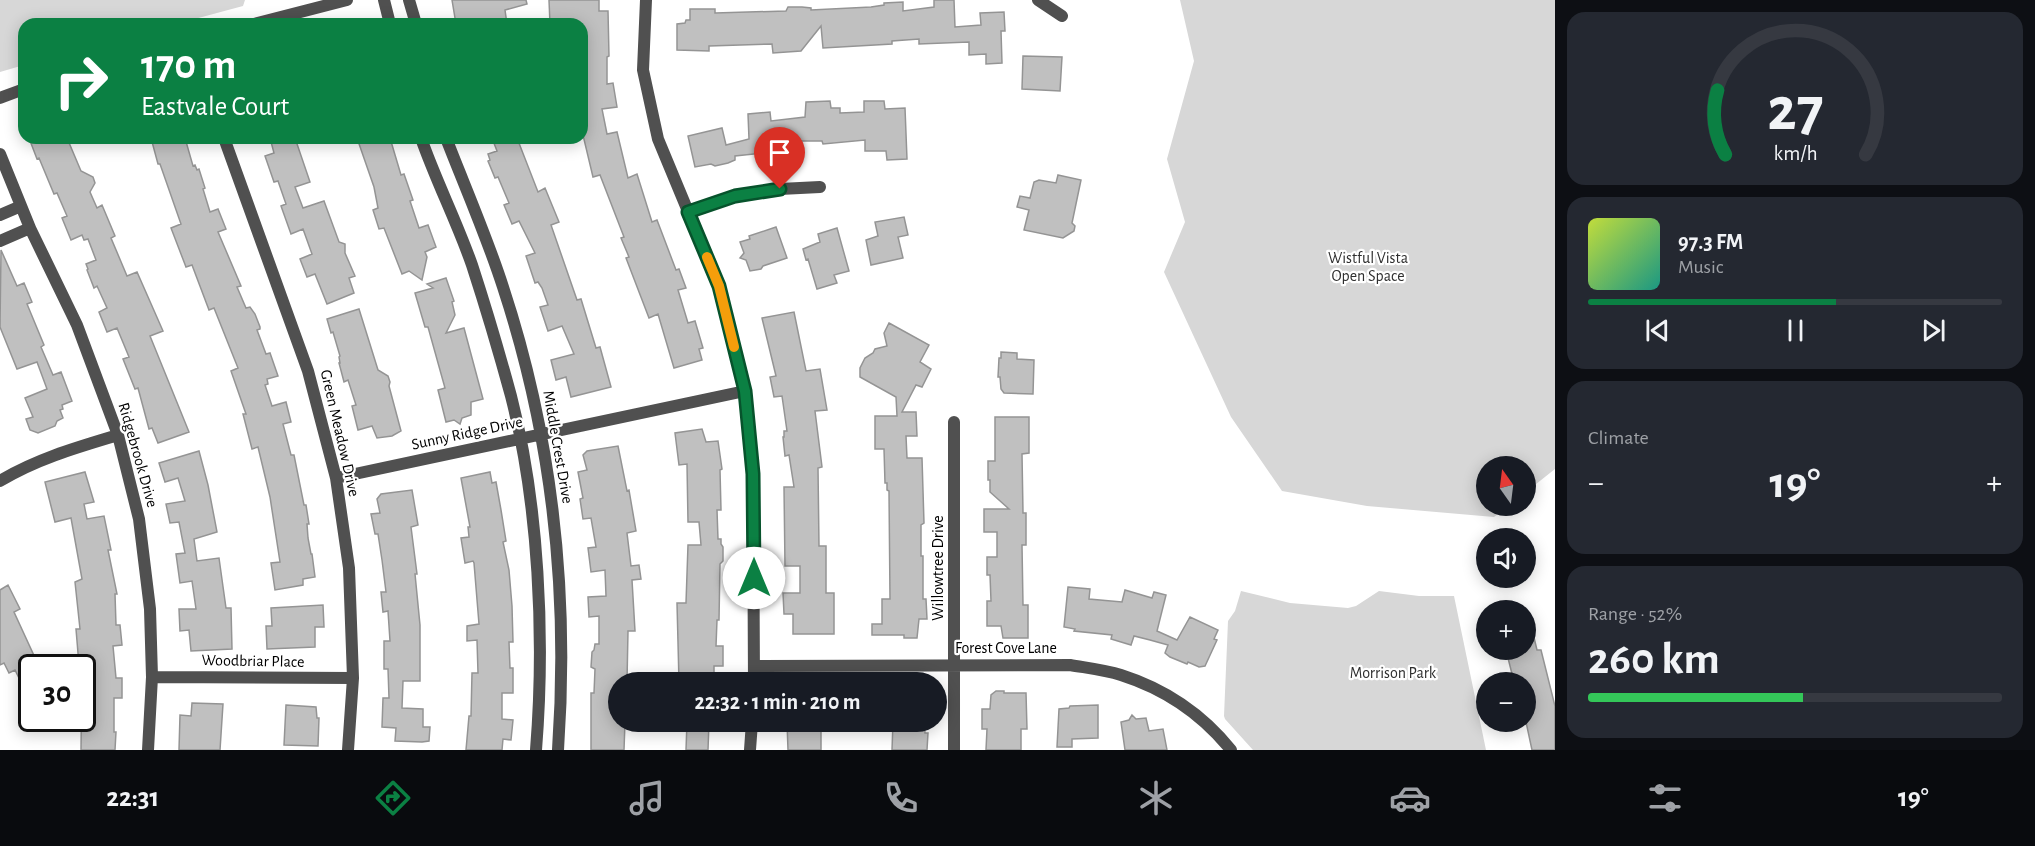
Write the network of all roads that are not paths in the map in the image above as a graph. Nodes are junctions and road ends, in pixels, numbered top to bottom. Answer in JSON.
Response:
{"nodes":[{"id":1,"x":347,"y":0,"type":"edge"},
{"id":2,"x":384,"y":0,"type":"edge"},
{"id":3,"x":410,"y":0,"type":"edge"},
{"id":4,"x":646,"y":0,"type":"edge"},
{"id":5,"x":1038,"y":0,"type":"edge"},
{"id":6,"x":1062,"y":15,"type":"dead end"},
{"id":7,"x":277,"y":18,"type":"edge"},
{"id":8,"x":388,"y":18,"type":"edge"},
{"id":9,"x":414,"y":18,"type":"edge"},
{"id":10,"x":18,"y":91,"type":"edge"},
{"id":11,"x":0,"y":98,"type":"edge"},
{"id":12,"x":226,"y":144,"type":"edge"},
{"id":13,"x":423,"y":144,"type":"edge"},
{"id":14,"x":448,"y":144,"type":"edge"},
{"id":15,"x":0,"y":154,"type":"edge"},
{"id":16,"x":820,"y":187,"type":"dead end"},
{"id":17,"x":470,"y":200,"type":"junction"},
{"id":18,"x":21,"y":206,"type":"junction"},
{"id":19,"x":449,"y":209,"type":"junction"},
{"id":20,"x":688,"y":212,"type":"junction"},
{"id":21,"x":0,"y":215,"type":"edge"},
{"id":22,"x":30,"y":228,"type":"junction"},
{"id":23,"x":0,"y":241,"type":"edge"},
{"id":24,"x":745,"y":391,"type":"junction"},
{"id":25,"x":954,"y":422,"type":"dead end"},
{"id":26,"x":542,"y":433,"type":"junction"},
{"id":27,"x":118,"y":435,"type":"junction"},
{"id":28,"x":519,"y":438,"type":"junction"},
{"id":29,"x":336,"y":478,"type":"junction"},
{"id":30,"x":0,"y":481,"type":"edge"},
{"id":31,"x":954,"y":665,"type":"junction"},
{"id":32,"x":754,"y":666,"type":"junction"},
{"id":33,"x":754,"y":672,"type":"edge"},
{"id":34,"x":152,"y":677,"type":"junction"},
{"id":35,"x":353,"y":678,"type":"junction"},
{"id":36,"x":540,"y":706,"type":"junction"},
{"id":37,"x":561,"y":708,"type":"junction"},
{"id":38,"x":751,"y":732,"type":"edge"},
{"id":39,"x":148,"y":750,"type":"edge"},
{"id":40,"x":348,"y":750,"type":"edge"},
{"id":41,"x":537,"y":750,"type":"edge"},
{"id":42,"x":558,"y":750,"type":"edge"},
{"id":43,"x":750,"y":750,"type":"edge"},
{"id":44,"x":954,"y":750,"type":"edge"},
{"id":45,"x":1232,"y":750,"type":"edge"}],
"edges":[{"from":1,"to":7,"type":"street"},
{"from":2,"to":8,"type":"street"},
{"from":3,"to":9,"type":"street"},
{"from":4,"to":20,"type":"street"},
{"from":5,"to":6,"type":"street"},
{"from":10,"to":11,"type":"street"},
{"from":12,"to":29,"type":"street","name":"Green Meadow Drive"},
{"from":13,"to":19,"type":"street"},
{"from":14,"to":17,"type":"street","name":"Middle Crest Drive"},
{"from":15,"to":18,"type":"street","name":"Ridgebrook Drive"},
{"from":16,"to":20,"type":"street"},
{"from":17,"to":19,"type":"street"},
{"from":17,"to":26,"type":"street","name":"Middle Crest Drive"},
{"from":18,"to":21,"type":"street"},
{"from":18,"to":22,"type":"street","name":"Ridgebrook Drive"},
{"from":19,"to":28,"type":"street"},
{"from":20,"to":24,"type":"street"},
{"from":22,"to":23,"type":"street"},
{"from":22,"to":27,"type":"street","name":"Ridgebrook Drive"},
{"from":24,"to":26,"type":"street","name":"Sunny Ridge Drive"},
{"from":24,"to":32,"type":"street"},
{"from":25,"to":31,"type":"street","name":"Willowtree Drive"},
{"from":26,"to":28,"type":"street","name":"Sunny Ridge Drive"},
{"from":26,"to":37,"type":"street","name":"Middle Crest Drive"},
{"from":27,"to":30,"type":"street"},
{"from":27,"to":34,"type":"street","name":"Ridgebrook Drive"},
{"from":28,"to":29,"type":"street","name":"Sunny Ridge Drive"},
{"from":28,"to":36,"type":"street"},
{"from":29,"to":35,"type":"street","name":"Green Meadow Drive"},
{"from":31,"to":32,"type":"street","name":"Forest Cove Lane"},
{"from":31,"to":44,"type":"street","name":"Willowtree Drive"},
{"from":31,"to":45,"type":"street","name":"Forest Cove Lane"},
{"from":32,"to":33,"type":"street"},
{"from":34,"to":35,"type":"street","name":"Woodbriar Place"},
{"from":34,"to":39,"type":"street","name":"Ridgebrook Drive"},
{"from":35,"to":40,"type":"street","name":"Green Meadow Drive"},
{"from":36,"to":37,"type":"street"},
{"from":36,"to":41,"type":"street"},
{"from":37,"to":42,"type":"street","name":"Middle Crest Drive"},
{"from":38,"to":43,"type":"street"}]}
